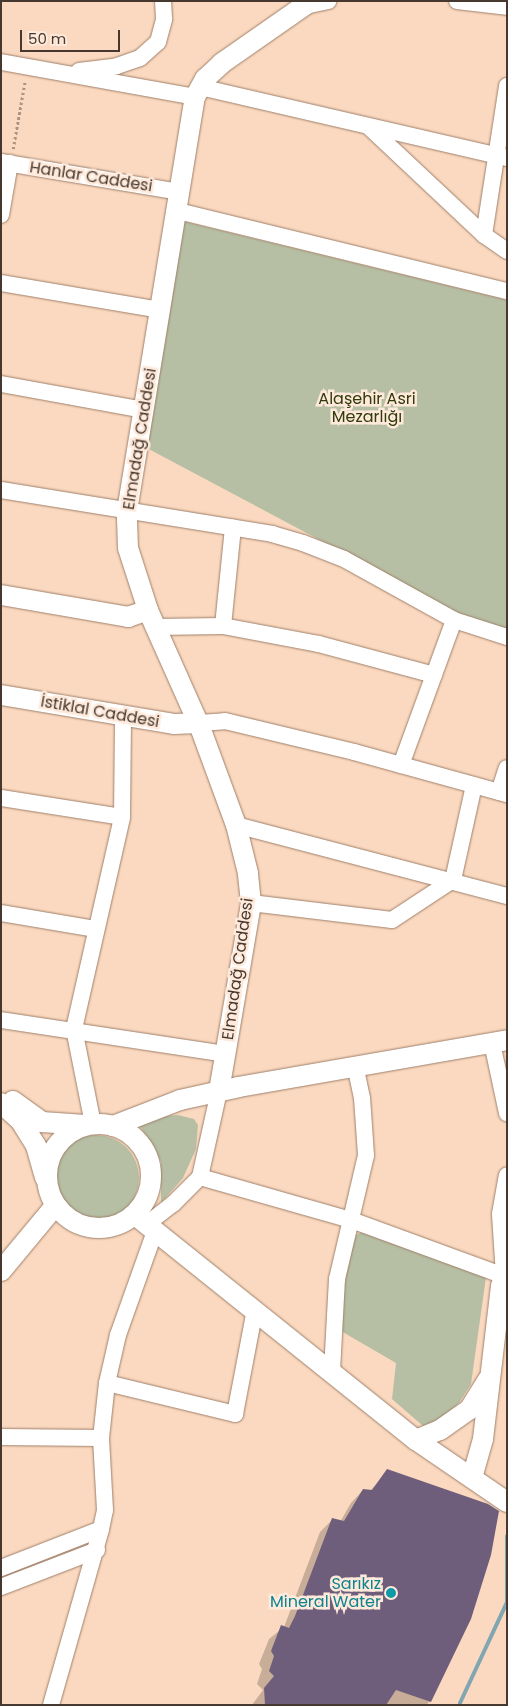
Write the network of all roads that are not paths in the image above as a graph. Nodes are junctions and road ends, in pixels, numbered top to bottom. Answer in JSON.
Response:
{"nodes":[{"id":1,"x":163,"y":1,"type":"edge"},
{"id":2,"x":328,"y":1,"type":"edge"},
{"id":3,"x":457,"y":1,"type":"edge"},
{"id":4,"x":308,"y":4,"type":"edge"},
{"id":5,"x":507,"y":7,"type":"edge"},
{"id":6,"x":1,"y":62,"type":"edge"},
{"id":7,"x":62,"y":73,"type":"junction"},
{"id":8,"x":507,"y":86,"type":"edge"},
{"id":9,"x":198,"y":92,"type":"junction"},
{"id":10,"x":367,"y":126,"type":"junction"},
{"id":11,"x":502,"y":157,"type":"edge"},
{"id":12,"x":6,"y":163,"type":"edge"},
{"id":13,"x":180,"y":201,"type":"junction"},
{"id":14,"x":1,"y":215,"type":"edge"},
{"id":15,"x":484,"y":235,"type":"junction"},
{"id":16,"x":507,"y":251,"type":"edge"},
{"id":17,"x":1,"y":283,"type":"edge"},
{"id":18,"x":507,"y":291,"type":"edge"},
{"id":19,"x":161,"y":310,"type":"junction"},
{"id":20,"x":1,"y":384,"type":"edge"},
{"id":21,"x":144,"y":410,"type":"junction"},
{"id":22,"x":1,"y":490,"type":"edge"},
{"id":23,"x":127,"y":511,"type":"junction"},
{"id":24,"x":234,"y":528,"type":"junction"},
{"id":25,"x":1,"y":595,"type":"edge"},
{"id":26,"x":152,"y":618,"type":"junction"},
{"id":27,"x":454,"y":620,"type":"junction"},
{"id":28,"x":223,"y":626,"type":"junction"},
{"id":29,"x":507,"y":637,"type":"edge"},
{"id":30,"x":434,"y":675,"type":"junction"},
{"id":31,"x":1,"y":695,"type":"edge"},
{"id":32,"x":124,"y":716,"type":"junction"},
{"id":33,"x":199,"y":723,"type":"junction"},
{"id":34,"x":401,"y":764,"type":"junction"},
{"id":35,"x":507,"y":768,"type":"edge"},
{"id":36,"x":474,"y":785,"type":"junction"},
{"id":37,"x":503,"y":793,"type":"edge"},
{"id":38,"x":1,"y":798,"type":"edge"},
{"id":39,"x":122,"y":817,"type":"junction"},
{"id":40,"x":236,"y":826,"type":"junction"},
{"id":41,"x":453,"y":880,"type":"junction"},
{"id":42,"x":507,"y":896,"type":"edge"},
{"id":43,"x":251,"y":903,"type":"junction"},
{"id":44,"x":1,"y":913,"type":"edge"},
{"id":45,"x":96,"y":929,"type":"junction"},
{"id":46,"x":1,"y":1020,"type":"edge"},
{"id":47,"x":74,"y":1029,"type":"junction"},
{"id":48,"x":499,"y":1041,"type":"edge"},
{"id":49,"x":225,"y":1054,"type":"junction"},
{"id":50,"x":355,"y":1066,"type":"junction"},
{"id":51,"x":1,"y":1090,"type":"edge"},
{"id":52,"x":219,"y":1091,"type":"junction"},
{"id":53,"x":1,"y":1103,"type":"edge"},
{"id":54,"x":507,"y":1113,"type":"edge"},
{"id":55,"x":10,"y":1118,"type":"edge"},
{"id":56,"x":42,"y":1122,"type":"junction"},
{"id":57,"x":91,"y":1125,"type":"junction"},
{"id":58,"x":113,"y":1126,"type":"junction"},
{"id":59,"x":200,"y":1176,"type":"junction"},
{"id":60,"x":507,"y":1176,"type":"edge"},
{"id":61,"x":52,"y":1199,"type":"junction"},
{"id":62,"x":351,"y":1220,"type":"junction"},
{"id":63,"x":146,"y":1223,"type":"junction"},
{"id":64,"x":1,"y":1271,"type":"edge"},
{"id":65,"x":506,"y":1274,"type":"edge"},
{"id":66,"x":255,"y":1309,"type":"junction"},
{"id":67,"x":332,"y":1371,"type":"junction"},
{"id":68,"x":489,"y":1377,"type":"junction"},
{"id":69,"x":107,"y":1383,"type":"junction"},
{"id":70,"x":1,"y":1437,"type":"edge"},
{"id":71,"x":101,"y":1438,"type":"junction"},
{"id":72,"x":416,"y":1440,"type":"junction"},
{"id":73,"x":472,"y":1478,"type":"junction"},
{"id":74,"x":502,"y":1499,"type":"edge"},
{"id":75,"x":101,"y":1529,"type":"junction"},
{"id":76,"x":97,"y":1550,"type":"junction"},
{"id":77,"x":1,"y":1568,"type":"edge"},
{"id":78,"x":1,"y":1587,"type":"edge"},
{"id":79,"x":51,"y":1705,"type":"edge"}],
"edges":[{"from":1,"to":7,"type":"street"},
{"from":2,"to":4,"type":"street"},
{"from":3,"to":5,"type":"street"},
{"from":4,"to":9,"type":"street"},
{"from":6,"to":7,"type":"street"},
{"from":7,"to":9,"type":"street"},
{"from":8,"to":11,"type":"street"},
{"from":9,"to":10,"type":"street"},
{"from":9,"to":13,"type":"street","name":"Elmadağ Caddesi"},
{"from":10,"to":11,"type":"street"},
{"from":10,"to":15,"type":"street"},
{"from":11,"to":15,"type":"street"},
{"from":12,"to":13,"type":"street","name":"Hanlar Caddesi"},
{"from":12,"to":14,"type":"street"},
{"from":13,"to":18,"type":"street","name":"Hanlar Caddesi"},
{"from":13,"to":19,"type":"street","name":"Elmadağ Caddesi"},
{"from":15,"to":16,"type":"street"},
{"from":17,"to":19,"type":"street"},
{"from":19,"to":21,"type":"street","name":"Elmadağ Caddesi"},
{"from":20,"to":21,"type":"street"},
{"from":21,"to":23,"type":"street","name":"Elmadağ Caddesi"},
{"from":22,"to":23,"type":"street"},
{"from":23,"to":24,"type":"street"},
{"from":23,"to":26,"type":"street","name":"Elmadağ Caddesi"},
{"from":24,"to":27,"type":"street"},
{"from":24,"to":28,"type":"street"},
{"from":25,"to":26,"type":"street"},
{"from":26,"to":28,"type":"street"},
{"from":26,"to":33,"type":"street","name":"Elmadağ Caddesi"},
{"from":27,"to":29,"type":"street"},
{"from":27,"to":30,"type":"street"},
{"from":28,"to":30,"type":"street"},
{"from":30,"to":34,"type":"street"},
{"from":31,"to":32,"type":"street","name":"İstiklal Caddesi"},
{"from":32,"to":33,"type":"street","name":"İstiklal Caddesi"},
{"from":32,"to":39,"type":"street"},
{"from":33,"to":34,"type":"street"},
{"from":33,"to":40,"type":"street","name":"Elmadağ Caddesi"},
{"from":34,"to":36,"type":"street"},
{"from":35,"to":37,"type":"street"},
{"from":36,"to":37,"type":"street"},
{"from":36,"to":41,"type":"street"},
{"from":38,"to":39,"type":"street"},
{"from":39,"to":45,"type":"street"},
{"from":40,"to":41,"type":"street"},
{"from":40,"to":43,"type":"street","name":"Elmadağ Caddesi"},
{"from":41,"to":42,"type":"street"},
{"from":41,"to":43,"type":"street"},
{"from":43,"to":49,"type":"street","name":"Elmadağ Caddesi"},
{"from":44,"to":45,"type":"street"},
{"from":45,"to":47,"type":"street"},
{"from":46,"to":47,"type":"street"},
{"from":47,"to":49,"type":"street"},
{"from":47,"to":57,"type":"street"},
{"from":48,"to":50,"type":"street"},
{"from":48,"to":54,"type":"street"},
{"from":49,"to":52,"type":"street","name":"Elmadağ Caddesi"},
{"from":50,"to":52,"type":"street"},
{"from":50,"to":62,"type":"street"},
{"from":51,"to":56,"type":"street"},
{"from":52,"to":58,"type":"street"},
{"from":52,"to":59,"type":"street"},
{"from":53,"to":55,"type":"street"},
{"from":55,"to":56,"type":"street"},
{"from":55,"to":61,"type":"street"},
{"from":56,"to":57,"type":"street"},
{"from":57,"to":58,"type":"street"},
{"from":57,"to":61,"type":"street"},
{"from":58,"to":63,"type":"street"},
{"from":59,"to":62,"type":"street"},
{"from":59,"to":63,"type":"street"},
{"from":60,"to":65,"type":"street"},
{"from":61,"to":63,"type":"street"},
{"from":61,"to":64,"type":"street"},
{"from":62,"to":65,"type":"street"},
{"from":62,"to":67,"type":"street"},
{"from":63,"to":66,"type":"street"},
{"from":63,"to":69,"type":"street"},
{"from":65,"to":68,"type":"street"},
{"from":66,"to":67,"type":"street"},
{"from":66,"to":69,"type":"street"},
{"from":67,"to":72,"type":"street"},
{"from":68,"to":72,"type":"street"},
{"from":68,"to":73,"type":"street"},
{"from":69,"to":71,"type":"street"},
{"from":70,"to":71,"type":"street"},
{"from":71,"to":75,"type":"street"},
{"from":72,"to":73,"type":"street"},
{"from":73,"to":74,"type":"street"},
{"from":75,"to":76,"type":"street"},
{"from":75,"to":77,"type":"street"},
{"from":76,"to":78,"type":"street"},
{"from":76,"to":79,"type":"street"}]}
